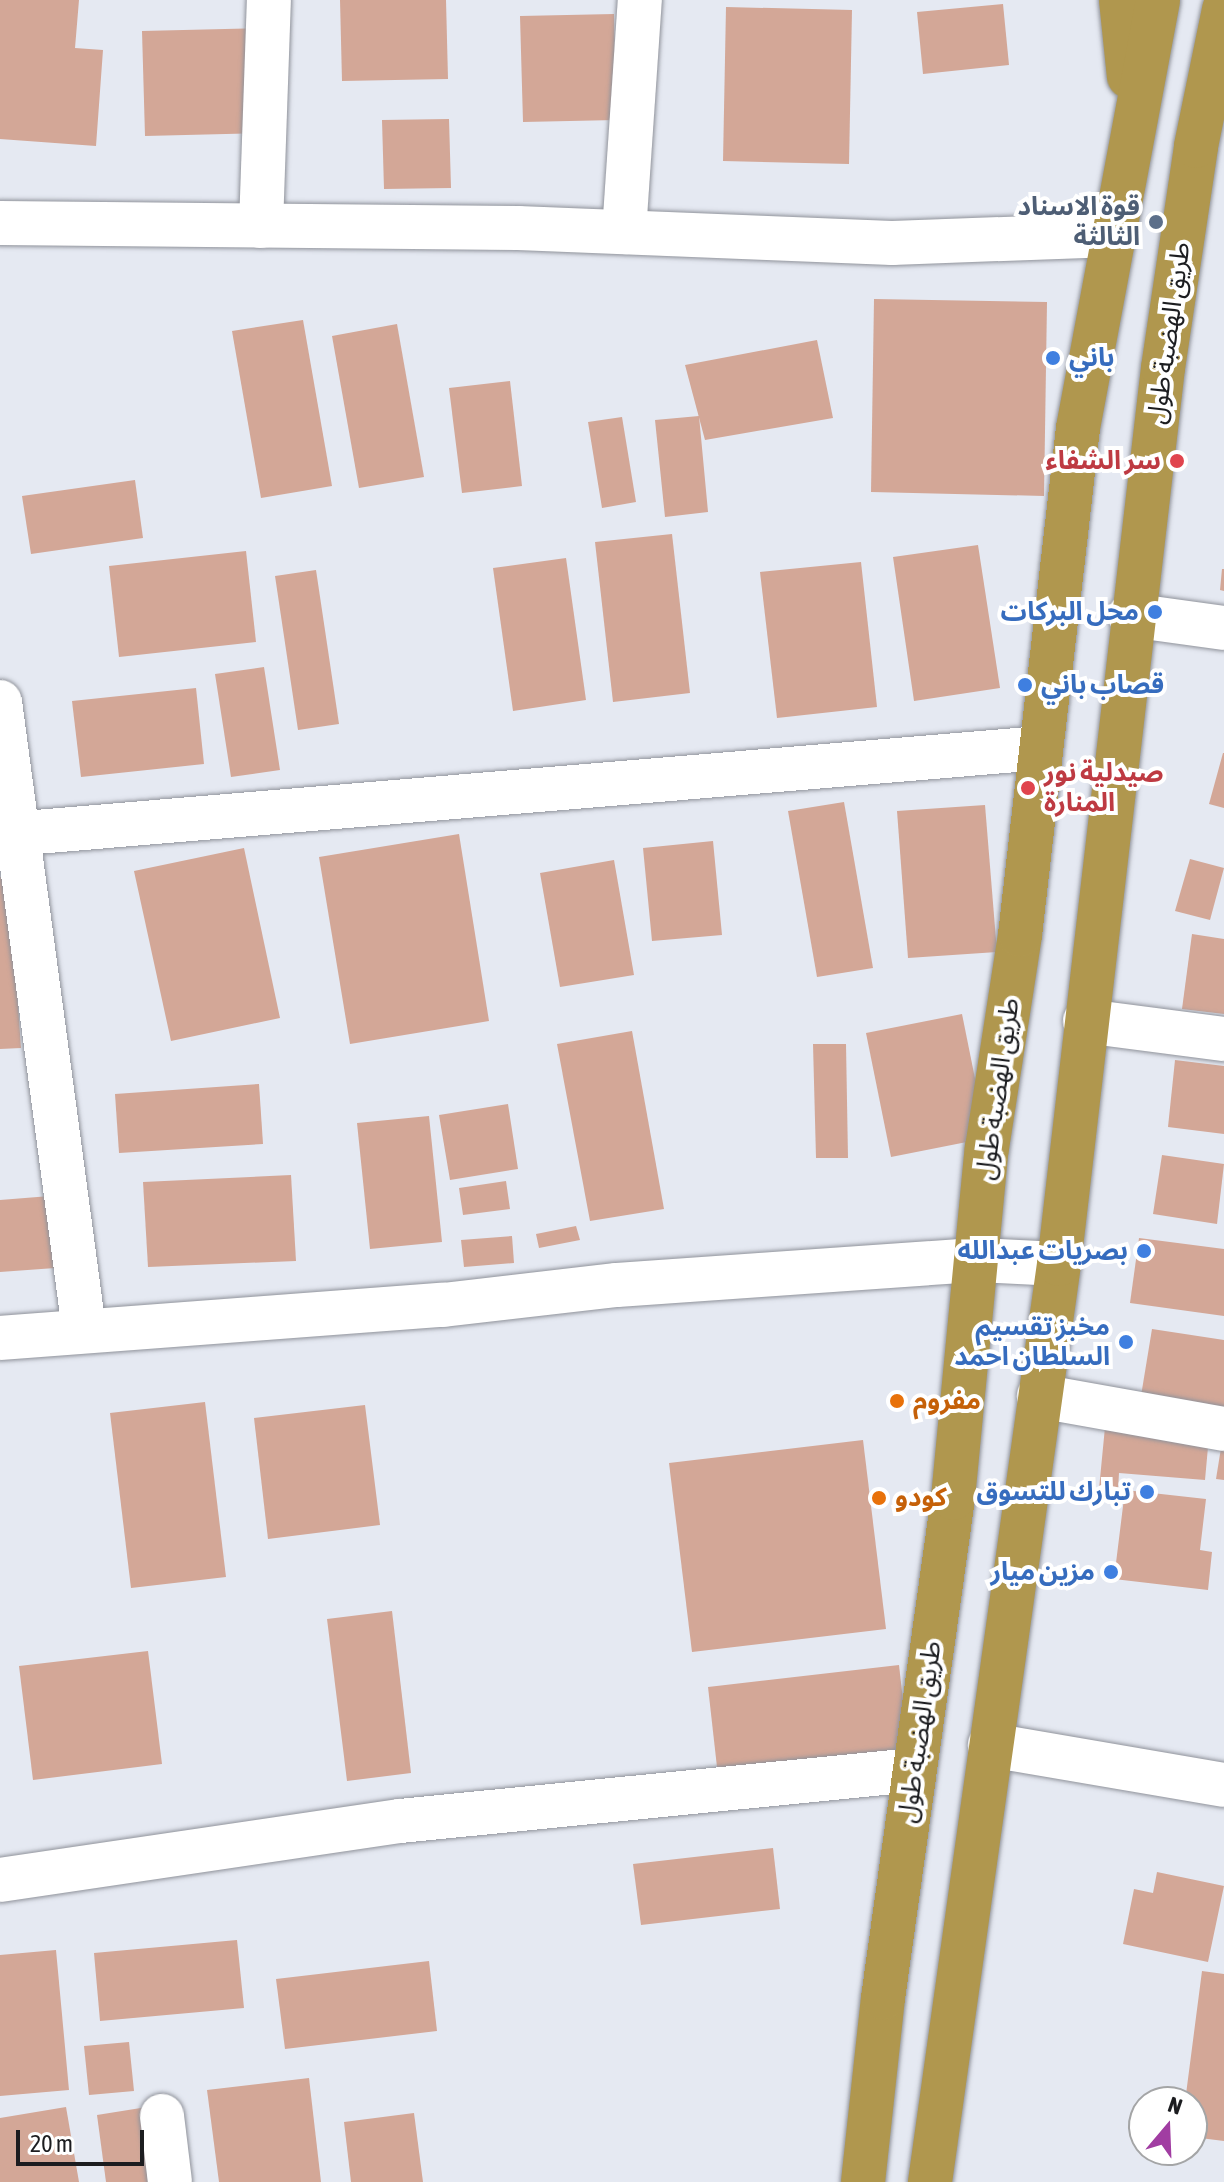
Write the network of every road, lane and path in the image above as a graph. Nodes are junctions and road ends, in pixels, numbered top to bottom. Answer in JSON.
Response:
{"nodes":[{"id":1,"x":269,"y":0,"type":"edge"},
{"id":2,"x":640,"y":0,"type":"edge"},
{"id":3,"x":1121,"y":0,"type":"edge"},
{"id":4,"x":1158,"y":0,"type":"edge"},
{"id":5,"x":1224,"y":9,"type":"edge"},
{"id":6,"x":1134,"y":121,"type":"junction"},
{"id":7,"x":0,"y":223,"type":"edge"},
{"id":8,"x":261,"y":226,"type":"junction"},
{"id":9,"x":624,"y":232,"type":"junction"},
{"id":10,"x":1113,"y":235,"type":"junction"},
{"id":11,"x":1130,"y":615,"type":"junction"},
{"id":12,"x":1224,"y":628,"type":"edge"},
{"id":13,"x":0,"y":702,"type":"edge"},
{"id":14,"x":1040,"y":748,"type":"junction"},
{"id":15,"x":10,"y":834,"type":"edge"},
{"id":16,"x":1085,"y":1021,"type":"junction"},
{"id":17,"x":1224,"y":1039,"type":"edge"},
{"id":18,"x":978,"y":1260,"type":"junction"},
{"id":19,"x":1059,"y":1264,"type":"junction"},
{"id":20,"x":84,"y":1329,"type":"junction"},
{"id":21,"x":0,"y":1338,"type":"edge"},
{"id":22,"x":1039,"y":1396,"type":"junction"},
{"id":23,"x":1224,"y":1429,"type":"edge"},
{"id":24,"x":990,"y":1745,"type":"junction"},
{"id":25,"x":914,"y":1770,"type":"junction"},
{"id":26,"x":1224,"y":1785,"type":"edge"},
{"id":27,"x":0,"y":1880,"type":"edge"},
{"id":28,"x":162,"y":2116,"type":"dead end"},
{"id":29,"x":170,"y":2182,"type":"edge"},
{"id":30,"x":863,"y":2182,"type":"edge"},
{"id":31,"x":930,"y":2182,"type":"edge"}],
"edges":[{"from":1,"to":8,"type":"street"},
{"from":2,"to":9,"type":"street"},
{"from":3,"to":6,"type":"highway"},
{"from":4,"to":6,"type":"highway","name":"طريق الهضبة طول"},
{"from":5,"to":11,"type":"highway","name":"طريق الهضبة طول"},
{"from":6,"to":10,"type":"highway","name":"طريق الهضبة طول"},
{"from":7,"to":8,"type":"street"},
{"from":8,"to":9,"type":"street"},
{"from":9,"to":10,"type":"street"},
{"from":10,"to":14,"type":"highway","name":"طريق الهضبة طول"},
{"from":11,"to":12,"type":"street"},
{"from":11,"to":16,"type":"highway","name":"طريق الهضبة طول"},
{"from":13,"to":15,"type":"street"},
{"from":14,"to":15,"type":"street"},
{"from":14,"to":18,"type":"highway","name":"طريق الهضبة طول"},
{"from":15,"to":20,"type":"street"},
{"from":16,"to":17,"type":"street"},
{"from":16,"to":19,"type":"highway","name":"طريق الهضبة طول"},
{"from":18,"to":19,"type":"street"},
{"from":18,"to":20,"type":"street"},
{"from":18,"to":25,"type":"highway","name":"طريق الهضبة طول"},
{"from":19,"to":22,"type":"highway","name":"طريق الهضبة طول"},
{"from":20,"to":21,"type":"street"},
{"from":22,"to":23,"type":"street"},
{"from":22,"to":24,"type":"highway","name":"طريق الهضبة طول"},
{"from":24,"to":26,"type":"street"},
{"from":24,"to":31,"type":"highway","name":"طريق الهضبة طول"},
{"from":25,"to":27,"type":"street"},
{"from":25,"to":30,"type":"highway","name":"طريق الهضبة طول"},
{"from":28,"to":29,"type":"street"}]}
